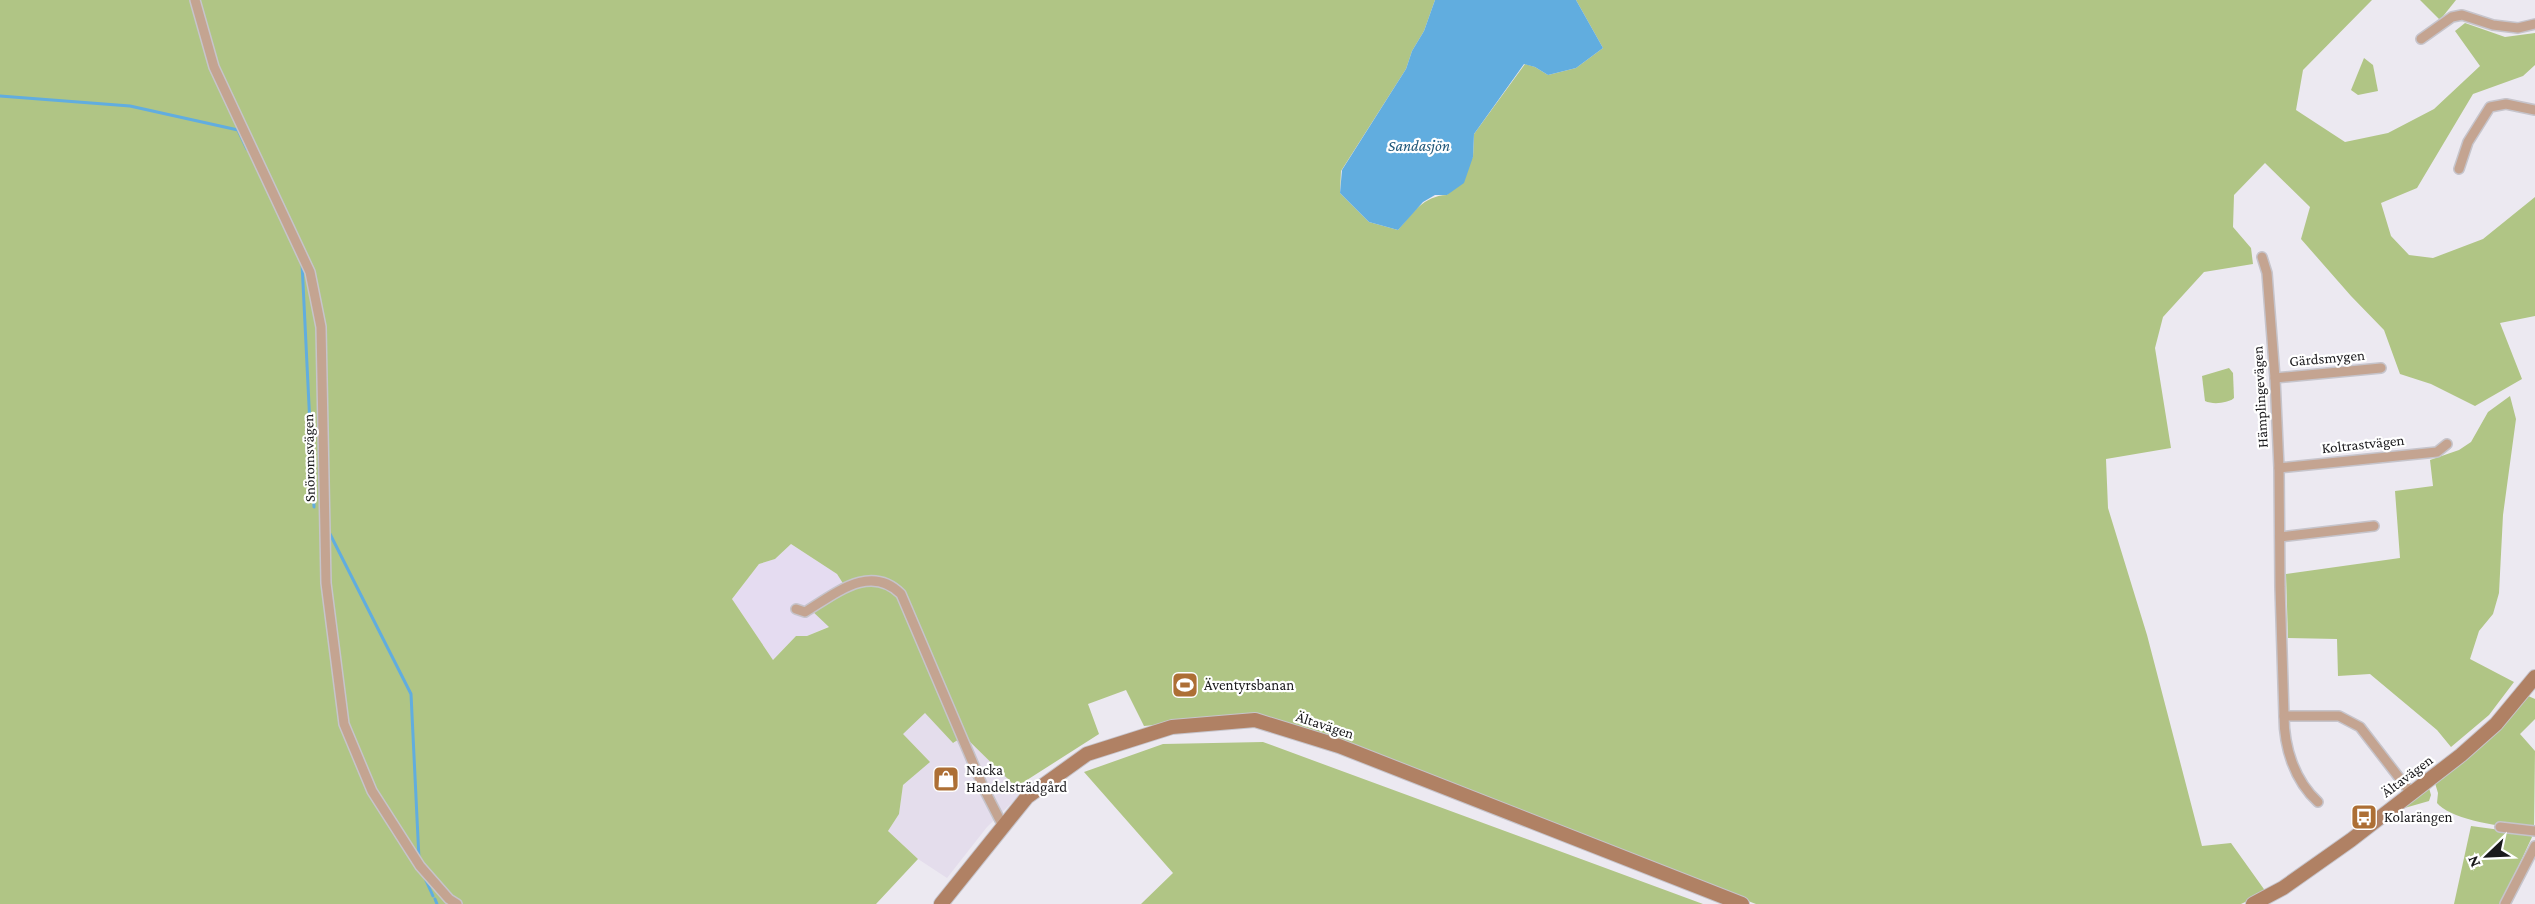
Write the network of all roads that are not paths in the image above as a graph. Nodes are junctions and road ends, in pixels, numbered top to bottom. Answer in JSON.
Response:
{"nodes":[{"id":1,"x":195,"y":0,"type":"edge"},
{"id":2,"x":2535,"y":24,"type":"edge"},
{"id":3,"x":2421,"y":39,"type":"dead end"},
{"id":4,"x":2535,"y":110,"type":"edge"},
{"id":5,"x":2459,"y":170,"type":"dead end"},
{"id":6,"x":2262,"y":257,"type":"dead end"},
{"id":7,"x":2381,"y":368,"type":"dead end"},
{"id":8,"x":2275,"y":378,"type":"junction"},
{"id":9,"x":2447,"y":444,"type":"dead end"},
{"id":10,"x":2279,"y":468,"type":"junction"},
{"id":11,"x":2374,"y":526,"type":"dead end"},
{"id":12,"x":2280,"y":537,"type":"junction"},
{"id":13,"x":796,"y":609,"type":"dead end"},
{"id":14,"x":2535,"y":677,"type":"edge"},
{"id":15,"x":2284,"y":716,"type":"junction"},
{"id":16,"x":2411,"y":793,"type":"junction"},
{"id":17,"x":2318,"y":802,"type":"dead end"},
{"id":18,"x":1003,"y":826,"type":"junction"},
{"id":19,"x":2500,"y":827,"type":"dead end"},
{"id":20,"x":2535,"y":831,"type":"edge"},
{"id":21,"x":2535,"y":846,"type":"edge"},
{"id":22,"x":457,"y":904,"type":"edge"},
{"id":23,"x":941,"y":904,"type":"edge"},
{"id":24,"x":1742,"y":904,"type":"edge"},
{"id":25,"x":2253,"y":904,"type":"edge"},
{"id":26,"x":2505,"y":904,"type":"edge"}],
"edges":[{"from":1,"to":22,"type":"street","name":"Snöromsvägen"},
{"from":2,"to":3,"type":"street"},
{"from":4,"to":5,"type":"street"},
{"from":6,"to":8,"type":"street","name":"Hämplingevägen"},
{"from":7,"to":8,"type":"street","name":"Gärdsmygen"},
{"from":8,"to":10,"type":"street","name":"Hämplingevägen"},
{"from":9,"to":10,"type":"street","name":"Koltrastvägen"},
{"from":10,"to":12,"type":"street","name":"Hämplingevägen"},
{"from":11,"to":12,"type":"street"},
{"from":12,"to":15,"type":"street","name":"Hämplingevägen"},
{"from":13,"to":18,"type":"street"},
{"from":14,"to":16,"type":"main road","name":"Ältavägen"},
{"from":15,"to":16,"type":"street"},
{"from":15,"to":17,"type":"street","name":"Hämplingevägen"},
{"from":16,"to":25,"type":"main road","name":"Ältavägen"},
{"from":18,"to":23,"type":"main road","name":"Ältavägen"},
{"from":18,"to":24,"type":"main road","name":"Ältavägen"},
{"from":19,"to":20,"type":"street"},
{"from":21,"to":26,"type":"street"}]}
